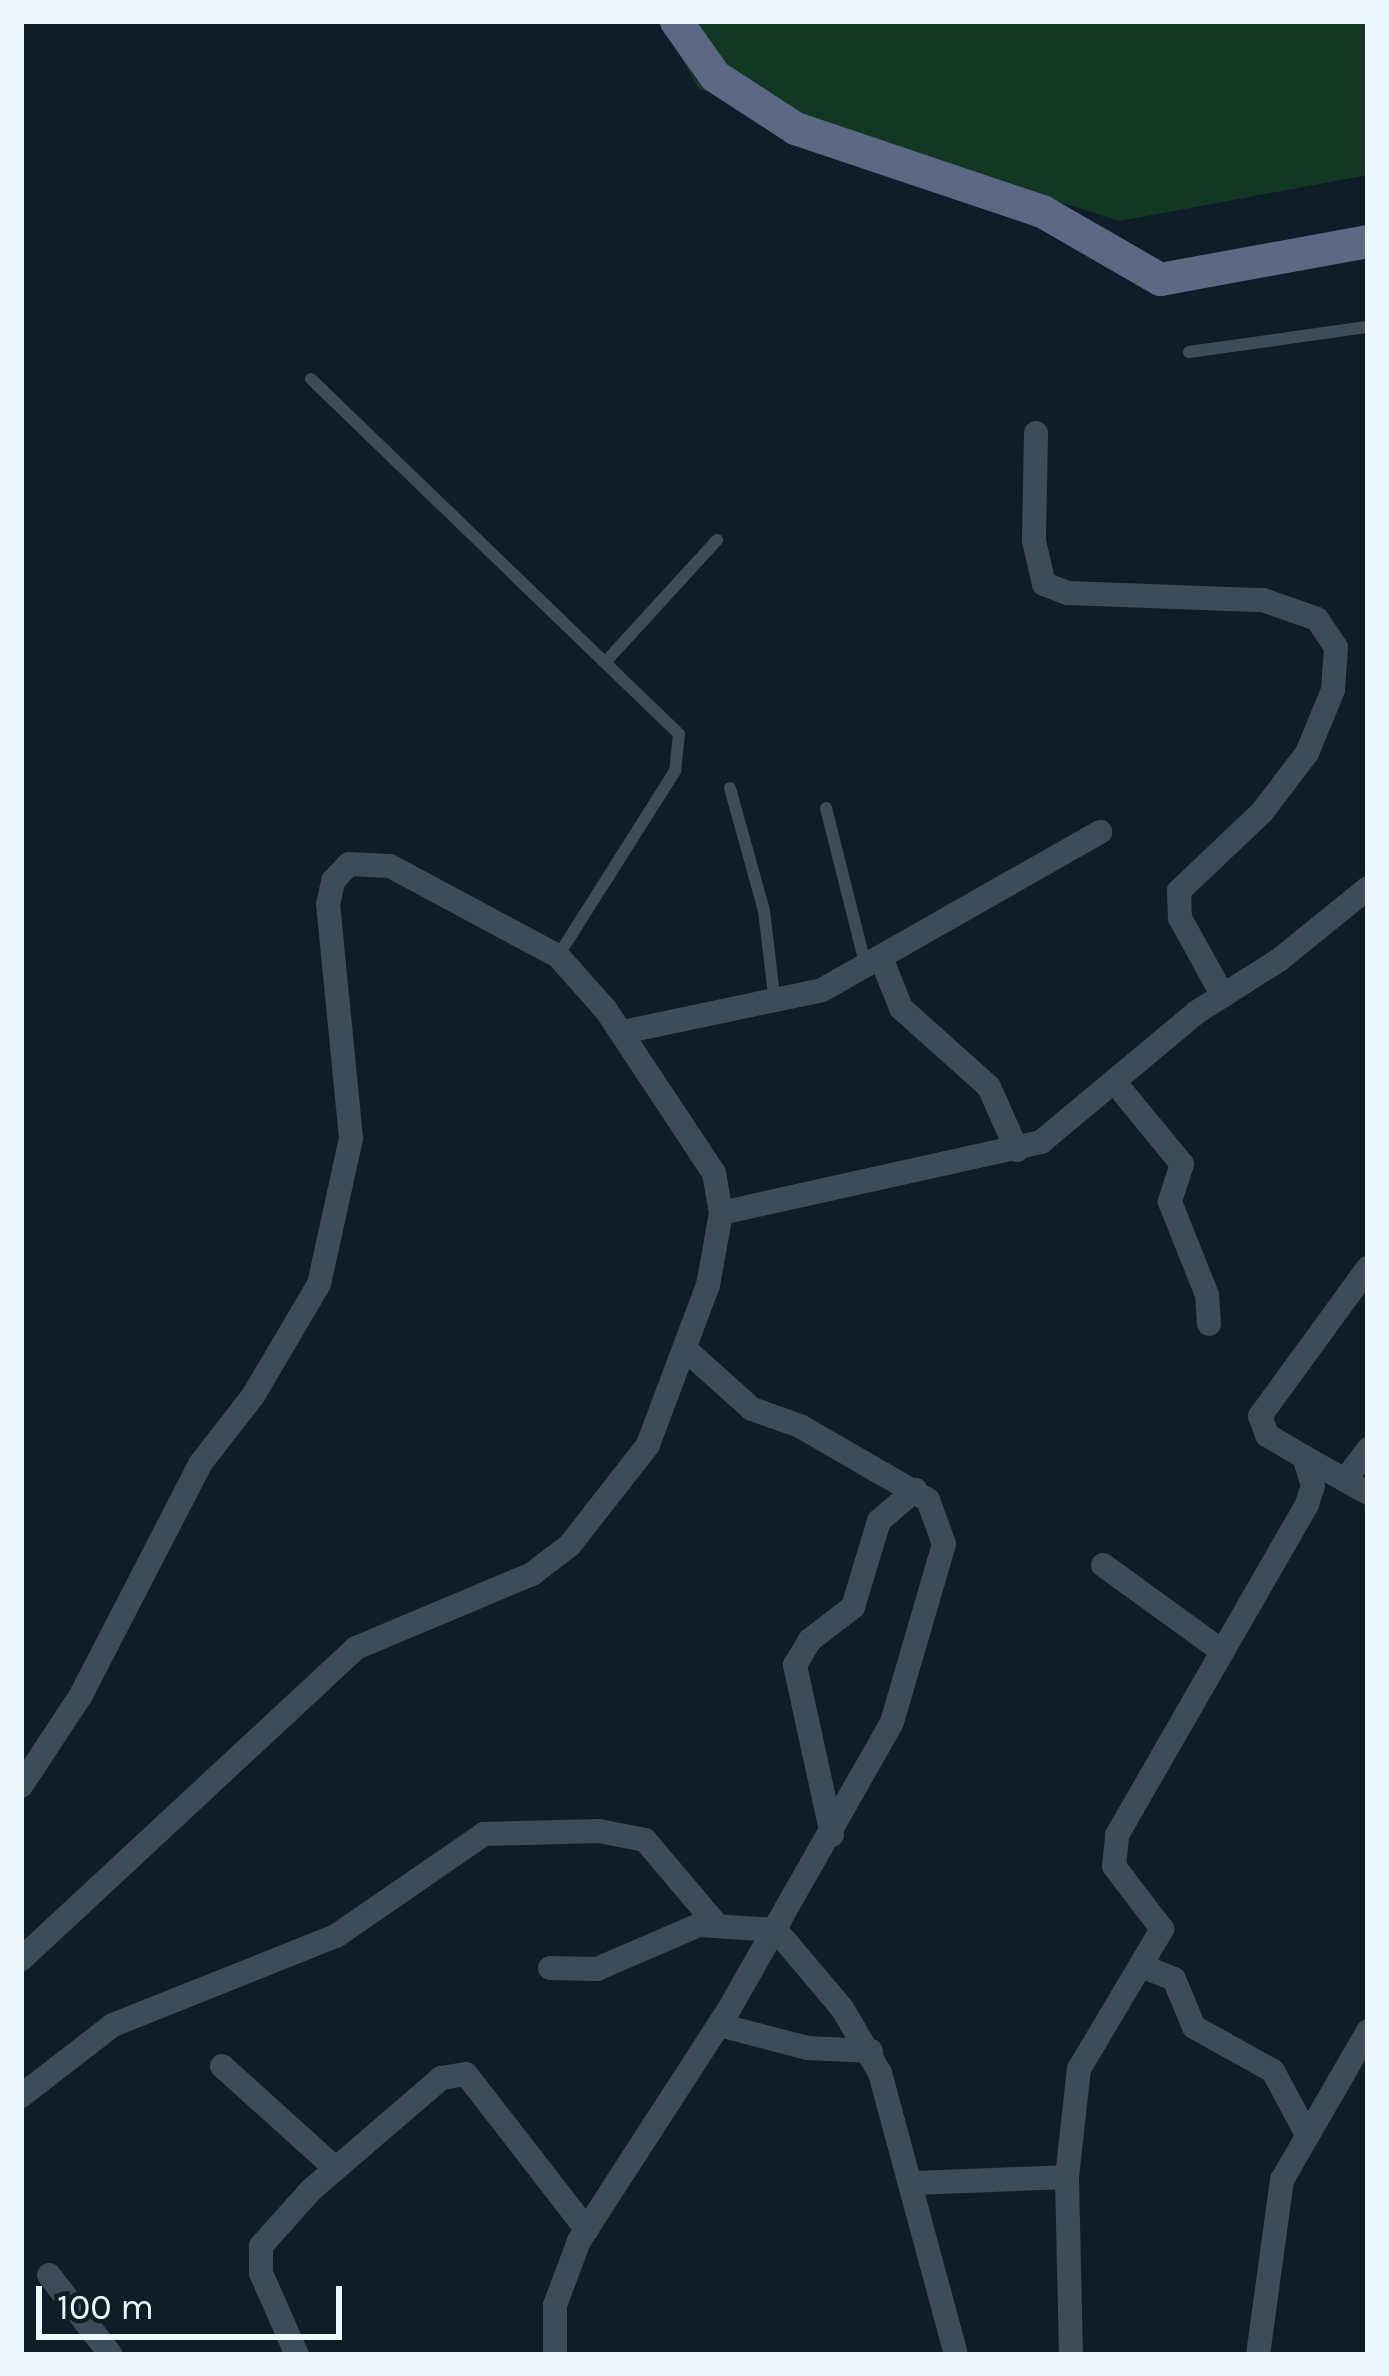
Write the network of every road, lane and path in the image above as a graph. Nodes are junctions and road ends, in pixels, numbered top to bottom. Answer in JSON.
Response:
{"nodes":[{"id":1,"x":676,"y":21,"type":"edge"},
{"id":2,"x":1368,"y":242,"type":"edge"},
{"id":3,"x":1368,"y":327,"type":"edge"},
{"id":4,"x":1189,"y":352,"type":"dead end"},
{"id":5,"x":311,"y":379,"type":"dead end"},
{"id":6,"x":1036,"y":433,"type":"dead end"},
{"id":7,"x":717,"y":540,"type":"dead end"},
{"id":8,"x":609,"y":658,"type":"junction"},
{"id":9,"x":730,"y":788,"type":"dead end"},
{"id":10,"x":826,"y":808,"type":"dead end"},
{"id":11,"x":1100,"y":832,"type":"dead end"},
{"id":12,"x":1368,"y":888,"type":"edge"},
{"id":13,"x":558,"y":956,"type":"junction"},
{"id":14,"x":874,"y":964,"type":"junction"},
{"id":15,"x":1223,"y":996,"type":"junction"},
{"id":16,"x":775,"y":1004,"type":"junction"},
{"id":17,"x":623,"y":1032,"type":"junction"},
{"id":18,"x":1117,"y":1085,"type":"junction"},
{"id":19,"x":1017,"y":1150,"type":"junction"},
{"id":20,"x":721,"y":1213,"type":"junction"},
{"id":21,"x":1368,"y":1268,"type":"edge"},
{"id":22,"x":1209,"y":1324,"type":"dead end"},
{"id":23,"x":685,"y":1348,"type":"junction"},
{"id":24,"x":1368,"y":1449,"type":"edge"},
{"id":25,"x":1304,"y":1457,"type":"junction"},
{"id":26,"x":1345,"y":1480,"type":"junction"},
{"id":27,"x":914,"y":1490,"type":"junction"},
{"id":28,"x":1368,"y":1493,"type":"edge"},
{"id":29,"x":1103,"y":1565,"type":"dead end"},
{"id":30,"x":1219,"y":1649,"type":"junction"},
{"id":31,"x":30,"y":1752,"type":"edge"},
{"id":32,"x":21,"y":1786,"type":"edge"},
{"id":33,"x":832,"y":1835,"type":"junction"},
{"id":34,"x":716,"y":1924,"type":"junction"},
{"id":35,"x":776,"y":1930,"type":"junction"},
{"id":36,"x":21,"y":1959,"type":"edge"},
{"id":37,"x":1144,"y":1966,"type":"junction"},
{"id":38,"x":550,"y":1968,"type":"dead end"},
{"id":39,"x":719,"y":2025,"type":"junction"},
{"id":40,"x":1368,"y":2031,"type":"edge"},
{"id":41,"x":871,"y":2051,"type":"junction"},
{"id":42,"x":222,"y":2066,"type":"dead end"},
{"id":43,"x":21,"y":2096,"type":"edge"},
{"id":44,"x":1305,"y":2131,"type":"junction"},
{"id":45,"x":335,"y":2168,"type":"junction"},
{"id":46,"x":1067,"y":2177,"type":"junction"},
{"id":47,"x":914,"y":2182,"type":"junction"},
{"id":48,"x":586,"y":2230,"type":"junction"},
{"id":49,"x":49,"y":2275,"type":"dead end"},
{"id":50,"x":112,"y":2355,"type":"edge"},
{"id":51,"x":297,"y":2355,"type":"edge"},
{"id":52,"x":555,"y":2355,"type":"edge"},
{"id":53,"x":956,"y":2355,"type":"edge"},
{"id":54,"x":1071,"y":2355,"type":"edge"},
{"id":55,"x":1258,"y":2355,"type":"edge"}],
"edges":[{"from":1,"to":2,"type":"street"},
{"from":3,"to":4,"type":"lane"},
{"from":5,"to":8,"type":"lane"},
{"from":6,"to":15,"type":"street"},
{"from":7,"to":8,"type":"lane"},
{"from":8,"to":13,"type":"lane"},
{"from":9,"to":16,"type":"lane"},
{"from":10,"to":14,"type":"lane"},
{"from":11,"to":14,"type":"street"},
{"from":12,"to":15,"type":"street"},
{"from":13,"to":17,"type":"street"},
{"from":13,"to":31,"type":"street"},
{"from":14,"to":16,"type":"street"},
{"from":14,"to":19,"type":"street"},
{"from":15,"to":18,"type":"street"},
{"from":16,"to":17,"type":"street"},
{"from":17,"to":20,"type":"street"},
{"from":18,"to":19,"type":"street"},
{"from":18,"to":22,"type":"street"},
{"from":19,"to":20,"type":"street"},
{"from":20,"to":23,"type":"street"},
{"from":21,"to":25,"type":"street"},
{"from":23,"to":27,"type":"street"},
{"from":23,"to":36,"type":"street"},
{"from":24,"to":26,"type":"street"},
{"from":25,"to":26,"type":"street"},
{"from":25,"to":30,"type":"street"},
{"from":26,"to":28,"type":"street"},
{"from":27,"to":33,"type":"street"},
{"from":27,"to":33,"type":"street"},
{"from":29,"to":30,"type":"street"},
{"from":30,"to":37,"type":"street"},
{"from":31,"to":32,"type":"street"},
{"from":33,"to":35,"type":"street"},
{"from":34,"to":35,"type":"street"},
{"from":34,"to":38,"type":"street"},
{"from":34,"to":43,"type":"street"},
{"from":35,"to":39,"type":"street"},
{"from":35,"to":41,"type":"street"},
{"from":37,"to":44,"type":"street"},
{"from":37,"to":46,"type":"street"},
{"from":39,"to":41,"type":"street"},
{"from":39,"to":48,"type":"street"},
{"from":40,"to":44,"type":"street"},
{"from":41,"to":47,"type":"street"},
{"from":42,"to":45,"type":"street"},
{"from":44,"to":55,"type":"street"},
{"from":45,"to":48,"type":"street"},
{"from":45,"to":51,"type":"street"},
{"from":46,"to":47,"type":"street"},
{"from":46,"to":54,"type":"street"},
{"from":47,"to":53,"type":"street"},
{"from":48,"to":52,"type":"street"},
{"from":49,"to":50,"type":"street"}]}
